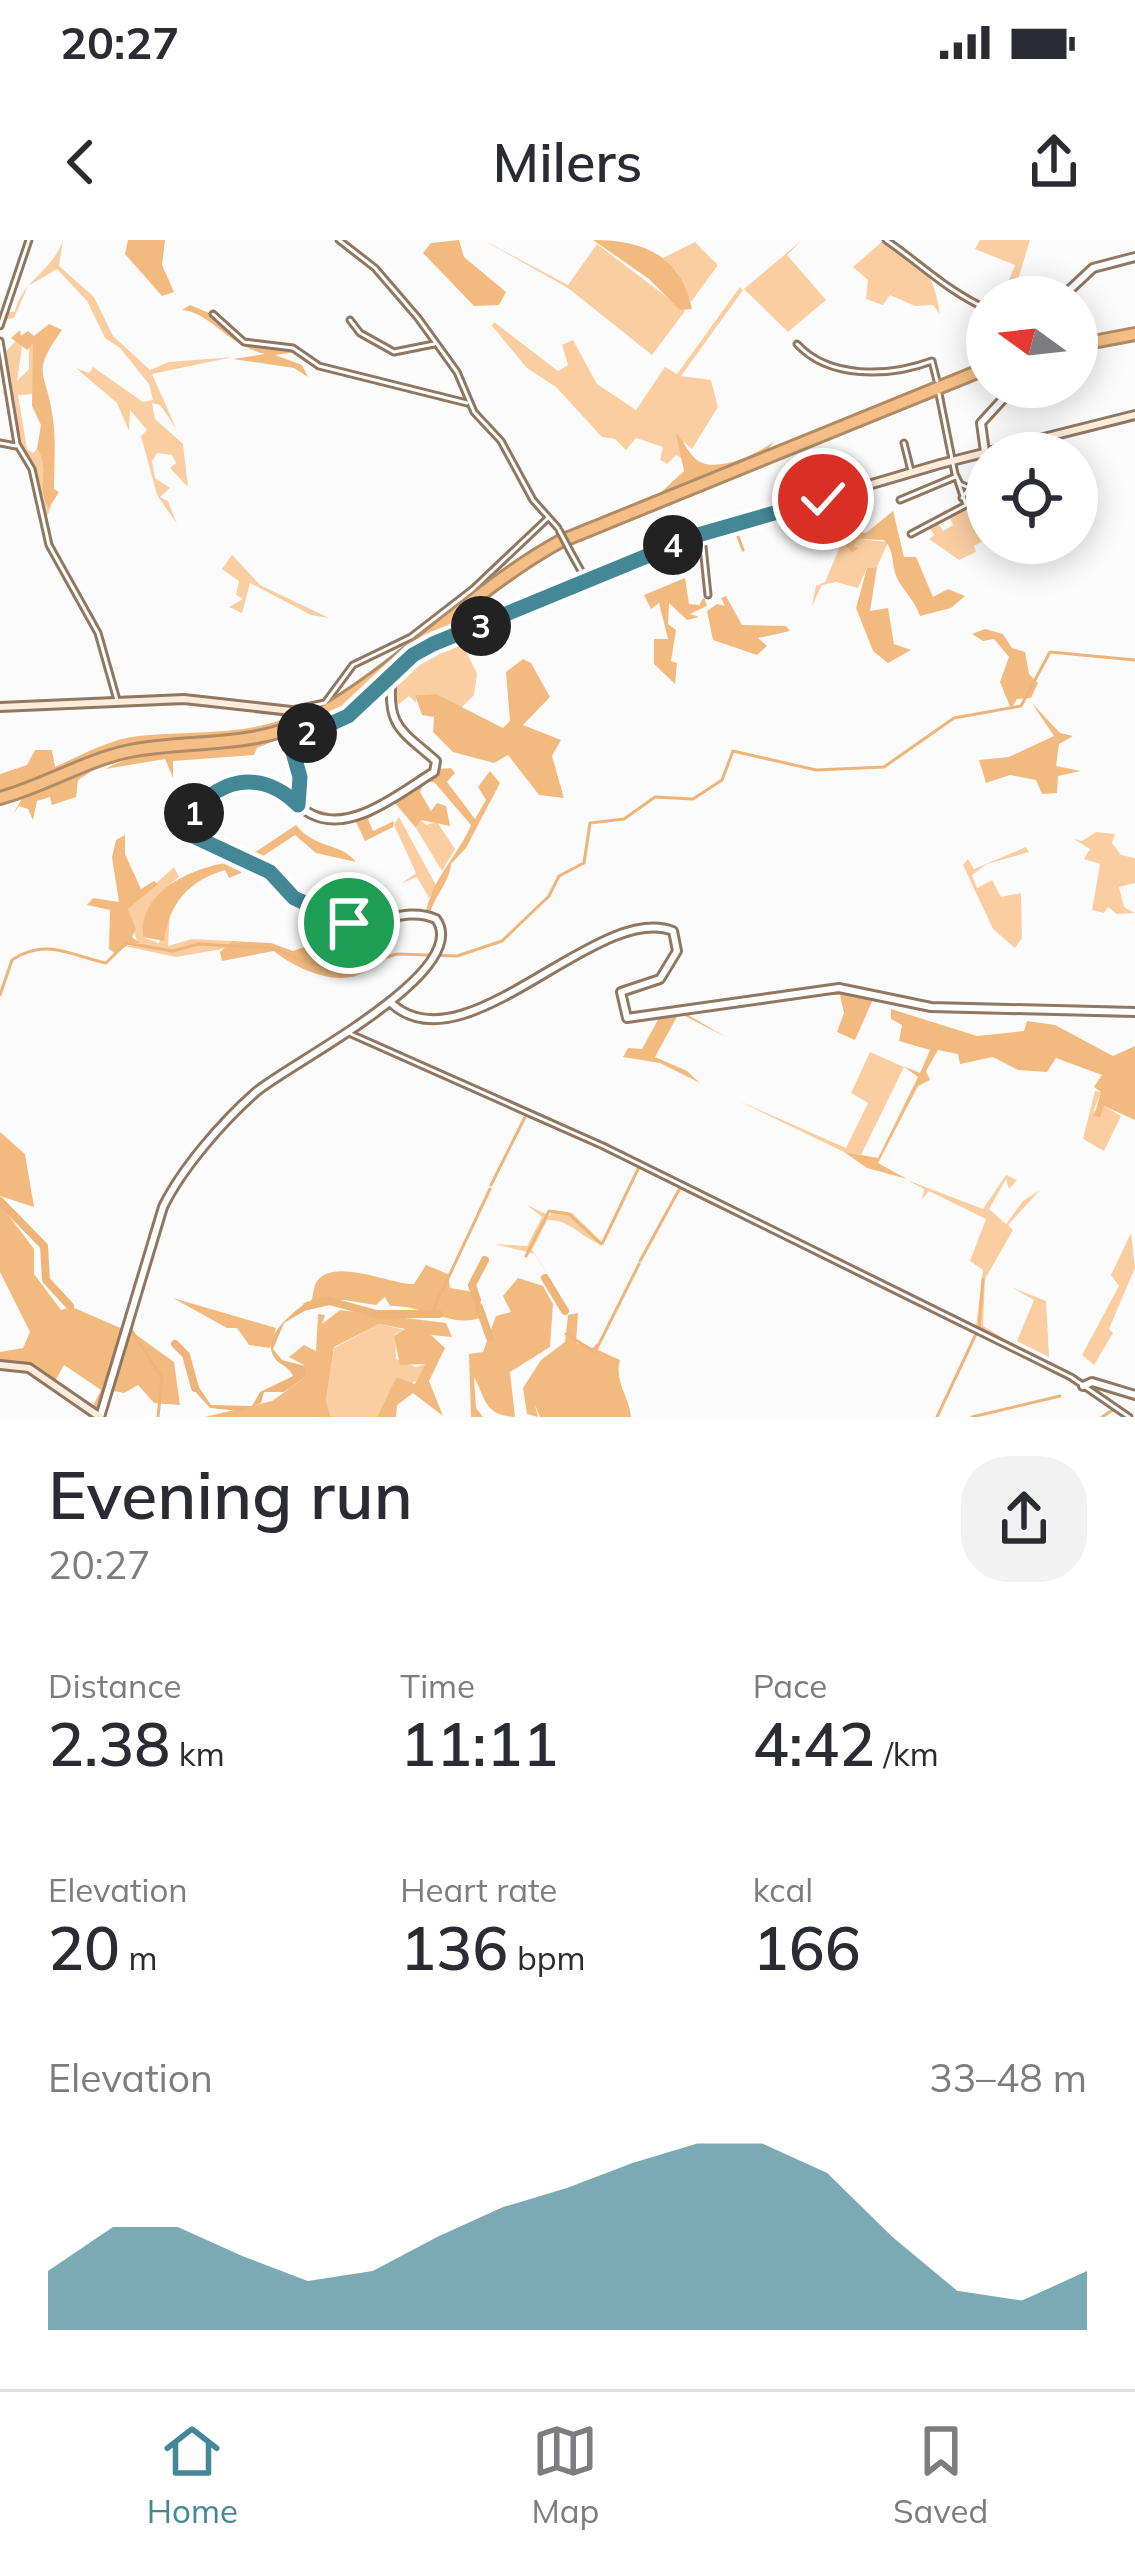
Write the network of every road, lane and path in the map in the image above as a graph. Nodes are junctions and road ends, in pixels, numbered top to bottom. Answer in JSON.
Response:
{"nodes":[{"id":1,"x":29,"y":240,"type":"edge"},
{"id":2,"x":339,"y":240,"type":"edge"},
{"id":3,"x":886,"y":240,"type":"edge"},
{"id":4,"x":1135,"y":257,"type":"edge"},
{"id":5,"x":1084,"y":276,"type":"edge"},
{"id":6,"x":966,"y":298,"type":"edge"},
{"id":7,"x":213,"y":314,"type":"dead end"},
{"id":8,"x":350,"y":320,"type":"dead end"},
{"id":9,"x":0,"y":326,"type":"edge"},
{"id":10,"x":1135,"y":332,"type":"edge"},
{"id":11,"x":1098,"y":339,"type":"edge"},
{"id":12,"x":0,"y":341,"type":"edge"},
{"id":13,"x":434,"y":344,"type":"junction"},
{"id":14,"x":797,"y":344,"type":"dead end"},
{"id":15,"x":966,"y":379,"type":"edge"},
{"id":16,"x":937,"y":383,"type":"dead end"},
{"id":17,"x":939,"y":393,"type":"dead end"},
{"id":18,"x":469,"y":404,"type":"junction"},
{"id":19,"x":1135,"y":415,"type":"edge"},
{"id":20,"x":1066,"y":432,"type":"edge"},
{"id":21,"x":0,"y":443,"type":"edge"},
{"id":22,"x":904,"y":443,"type":"dead end"},
{"id":23,"x":18,"y":446,"type":"junction"},
{"id":24,"x":966,"y":457,"type":"edge"},
{"id":25,"x":952,"y":461,"type":"junction"},
{"id":26,"x":911,"y":472,"type":"junction"},
{"id":27,"x":900,"y":476,"type":"junction"},
{"id":28,"x":957,"y":479,"type":"junction"},
{"id":29,"x":904,"y":488,"type":"dead end"},
{"id":30,"x":962,"y":498,"type":"junction"},
{"id":31,"x":900,"y":500,"type":"dead end"},
{"id":32,"x":550,"y":519,"type":"junction"},
{"id":33,"x":701,"y":534,"type":"junction"},
{"id":34,"x":911,"y":534,"type":"dead end"},
{"id":35,"x":586,"y":581,"type":"junction"},
{"id":36,"x":708,"y":595,"type":"dead end"},
{"id":37,"x":392,"y":675,"type":"junction"},
{"id":38,"x":118,"y":702,"type":"junction"},
{"id":39,"x":0,"y":707,"type":"edge"},
{"id":40,"x":287,"y":710,"type":"junction"},
{"id":41,"x":333,"y":719,"type":"junction"},
{"id":42,"x":0,"y":800,"type":"edge"},
{"id":43,"x":298,"y":805,"type":"junction"},
{"id":44,"x":390,"y":1002,"type":"junction"},
{"id":45,"x":1135,"y":1012,"type":"edge"},
{"id":46,"x":348,"y":1034,"type":"junction"},
{"id":47,"x":0,"y":1365,"type":"edge"},
{"id":48,"x":1083,"y":1386,"type":"junction"},
{"id":49,"x":1135,"y":1395,"type":"edge"},
{"id":50,"x":100,"y":1417,"type":"edge"},
{"id":51,"x":1129,"y":1417,"type":"edge"}],
"edges":[{"from":1,"to":9,"type":"street"},
{"from":2,"to":13,"type":"street"},
{"from":3,"to":6,"type":"street"},
{"from":4,"to":5,"type":"street"},
{"from":7,"to":18,"type":"street"},
{"from":8,"to":13,"type":"street"},
{"from":10,"to":11,"type":"highway"},
{"from":12,"to":23,"type":"street"},
{"from":13,"to":18,"type":"street"},
{"from":14,"to":16,"type":"street"},
{"from":15,"to":42,"type":"highway"},
{"from":17,"to":25,"type":"street"},
{"from":18,"to":32,"type":"street"},
{"from":19,"to":20,"type":"main road"},
{"from":21,"to":23,"type":"street"},
{"from":22,"to":26,"type":"street"},
{"from":23,"to":38,"type":"street"},
{"from":24,"to":25,"type":"main road"},
{"from":25,"to":26,"type":"main road"},
{"from":25,"to":28,"type":"street"},
{"from":26,"to":27,"type":"main road"},
{"from":27,"to":29,"type":"street"},
{"from":27,"to":33,"type":"main road"},
{"from":28,"to":30,"type":"street"},
{"from":28,"to":30,"type":"street"},
{"from":28,"to":31,"type":"street"},
{"from":30,"to":34,"type":"street"},
{"from":32,"to":35,"type":"street","bridge":true},
{"from":32,"to":40,"type":"street"},
{"from":33,"to":35,"type":"main road"},
{"from":33,"to":36,"type":"street"},
{"from":35,"to":37,"type":"main road"},
{"from":37,"to":41,"type":"main road"},
{"from":37,"to":43,"type":"street"},
{"from":38,"to":39,"type":"main road"},
{"from":38,"to":40,"type":"main road"},
{"from":40,"to":41,"type":"main road","bridge":true},
{"from":41,"to":43,"type":"street"},
{"from":43,"to":44,"type":"street"},
{"from":44,"to":45,"type":"street"},
{"from":44,"to":46,"type":"street"},
{"from":46,"to":48,"type":"street"},
{"from":46,"to":50,"type":"street"},
{"from":47,"to":50,"type":"main road"},
{"from":48,"to":49,"type":"street"},
{"from":48,"to":51,"type":"street"}]}
